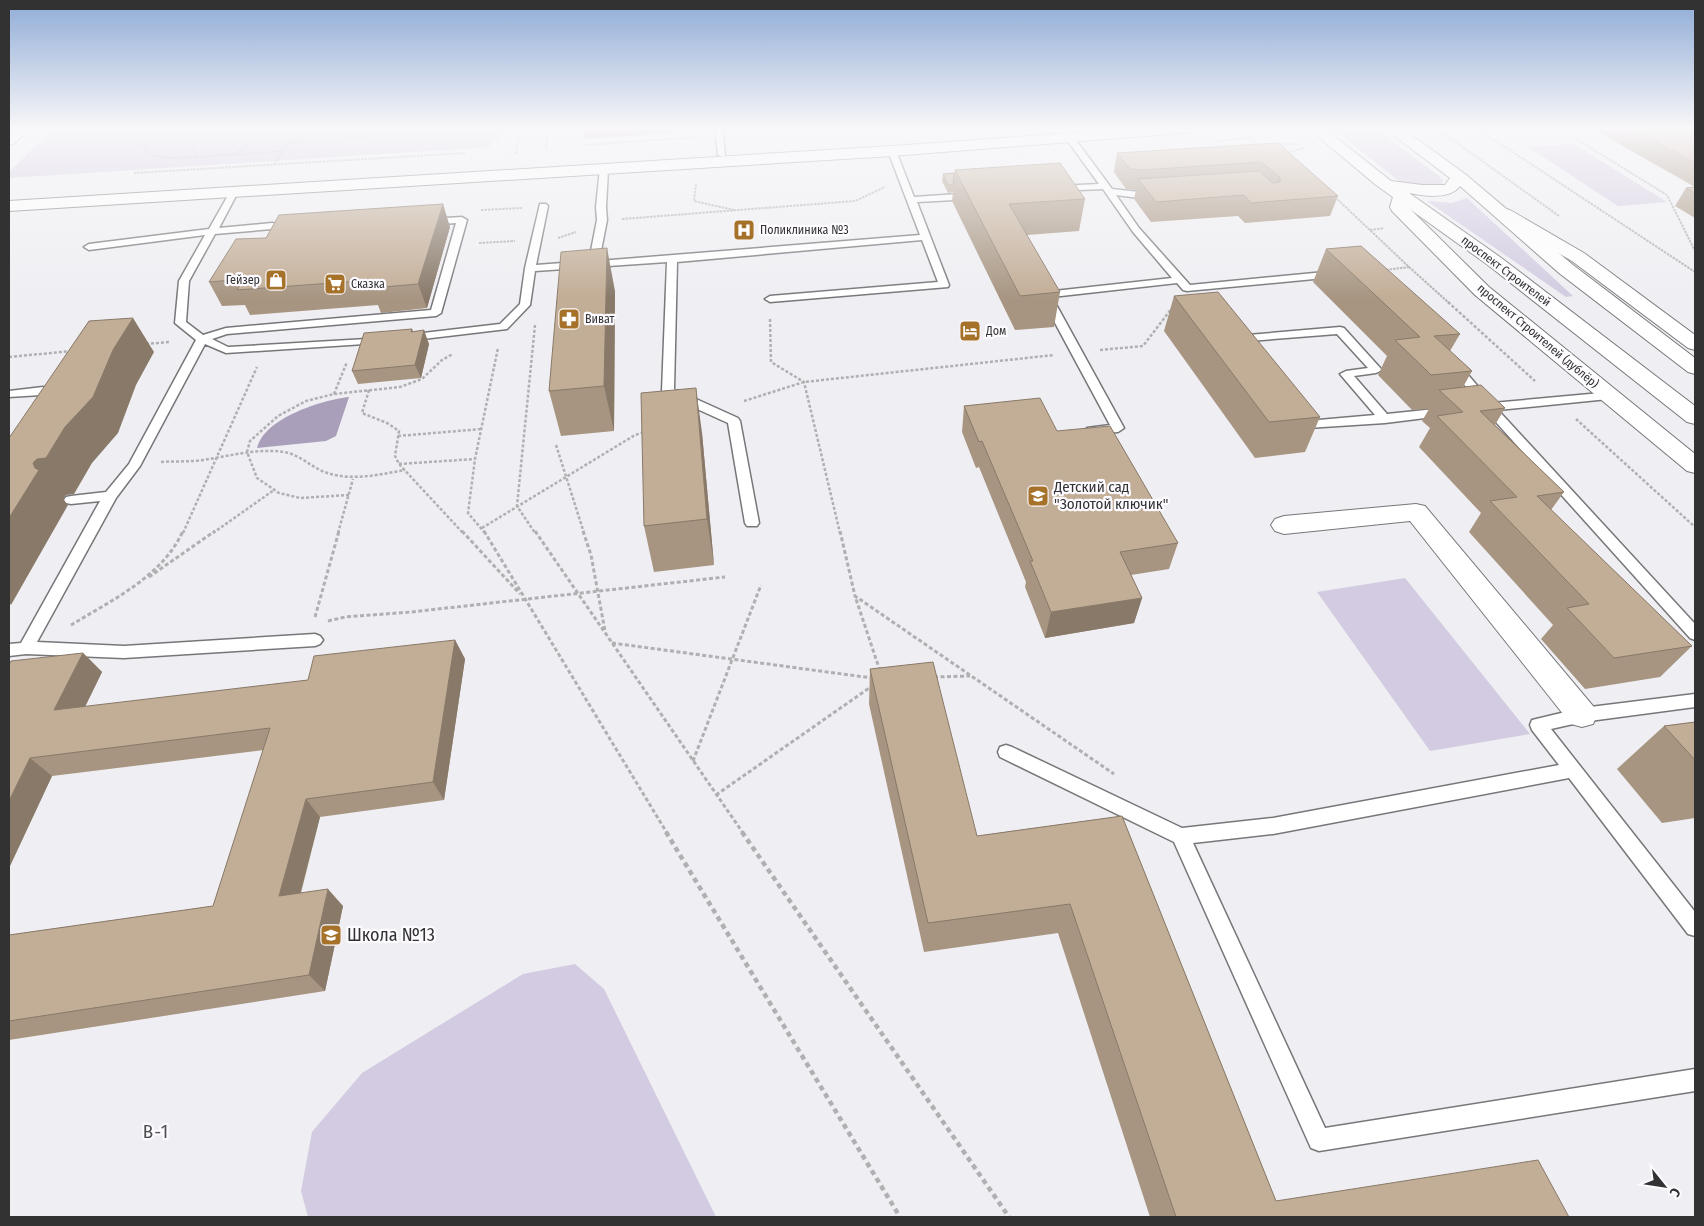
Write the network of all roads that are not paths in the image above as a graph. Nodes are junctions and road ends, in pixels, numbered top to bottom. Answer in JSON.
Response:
{"nodes":[{"id":1,"x":297,"y":185,"type":"edge"},
{"id":2,"x":603,"y":185,"type":"edge"},
{"id":3,"x":906,"y":185,"type":"edge"},
{"id":4,"x":1103,"y":185,"type":"edge"},
{"id":5,"x":1387,"y":185,"type":"edge"},
{"id":6,"x":1394,"y":185,"type":"edge"},
{"id":7,"x":1453,"y":185,"type":"edge"},
{"id":8,"x":1470,"y":185,"type":"edge"},
{"id":9,"x":237,"y":189,"type":"junction"},
{"id":10,"x":1106,"y":189,"type":"junction"},
{"id":11,"x":1046,"y":190,"type":"edge"},
{"id":12,"x":1168,"y":193,"type":"edge"},
{"id":13,"x":1401,"y":194,"type":"junction"},
{"id":14,"x":979,"y":195,"type":"edge"},
{"id":15,"x":9,"y":200,"type":"edge"},
{"id":16,"x":912,"y":200,"type":"junction"},
{"id":17,"x":9,"y":206,"type":"edge"},
{"id":18,"x":543,"y":206,"type":"dead end"},
{"id":19,"x":1504,"y":214,"type":"junction"},
{"id":20,"x":415,"y":223,"type":"edge"},
{"id":21,"x":212,"y":230,"type":"junction"},
{"id":22,"x":306,"y":230,"type":"edge"},
{"id":23,"x":925,"y":237,"type":"junction"},
{"id":24,"x":89,"y":247,"type":"dead end"},
{"id":25,"x":672,"y":259,"type":"junction"},
{"id":26,"x":593,"y":265,"type":"junction"},
{"id":27,"x":530,"y":268,"type":"junction"},
{"id":28,"x":1375,"y":270,"type":"edge"},
{"id":29,"x":1183,"y":284,"type":"junction"},
{"id":30,"x":770,"y":299,"type":"road end"},
{"id":31,"x":202,"y":339,"type":"junction"},
{"id":32,"x":1695,"y":344,"type":"edge"},
{"id":33,"x":1238,"y":354,"type":"edge"},
{"id":34,"x":1444,"y":354,"type":"edge"},
{"id":35,"x":1695,"y":368,"type":"edge"},
{"id":36,"x":9,"y":394,"type":"edge"},
{"id":37,"x":1608,"y":395,"type":"junction"},
{"id":38,"x":1489,"y":407,"type":"junction"},
{"id":39,"x":44,"y":415,"type":"edge"},
{"id":40,"x":1695,"y":417,"type":"edge"},
{"id":41,"x":1290,"y":419,"type":"edge"},
{"id":42,"x":1385,"y":419,"type":"junction"},
{"id":43,"x":1089,"y":431,"type":"edge"},
{"id":44,"x":1695,"y":466,"type":"edge"},
{"id":45,"x":110,"y":496,"type":"junction"},
{"id":46,"x":71,"y":500,"type":"dead end"},
{"id":47,"x":752,"y":523,"type":"dead end"},
{"id":48,"x":1284,"y":526,"type":"dead end"},
{"id":49,"x":314,"y":632,"type":"road end"},
{"id":50,"x":1695,"y":634,"type":"edge"},
{"id":51,"x":26,"y":648,"type":"junction"},
{"id":52,"x":9,"y":650,"type":"edge"},
{"id":53,"x":1695,"y":700,"type":"edge"},
{"id":54,"x":1582,"y":715,"type":"junction"},
{"id":55,"x":1006,"y":752,"type":"dead end"},
{"id":56,"x":1573,"y":770,"type":"junction"},
{"id":57,"x":1181,"y":836,"type":"junction"},
{"id":58,"x":1695,"y":927,"type":"edge"},
{"id":59,"x":1695,"y":1080,"type":"edge"}],
"edges":[{"from":1,"to":9,"type":"street"},
{"from":2,"to":26,"type":"lane"},
{"from":3,"to":16,"type":"lane"},
{"from":4,"to":10,"type":"lane"},
{"from":5,"to":13,"type":"street","name":"проспект Строителей"},
{"from":6,"to":7,"type":"street"},
{"from":8,"to":19,"type":"street"},
{"from":9,"to":15,"type":"street"},
{"from":9,"to":17,"type":"street"},
{"from":9,"to":21,"type":"lane"},
{"from":10,"to":11,"type":"lane"},
{"from":10,"to":12,"type":"lane"},
{"from":10,"to":29,"type":"lane"},
{"from":13,"to":37,"type":"street","name":"проспект Строителей (дублёр)"},
{"from":13,"to":40,"type":"street","name":"проспект Строителей"},
{"from":14,"to":16,"type":"lane"},
{"from":16,"to":23,"type":"lane"},
{"from":18,"to":27,"type":"lane"},
{"from":19,"to":32,"type":"street"},
{"from":19,"to":35,"type":"street"},
{"from":20,"to":31,"type":"lane"},
{"from":21,"to":22,"type":"lane"},
{"from":21,"to":24,"type":"lane"},
{"from":21,"to":31,"type":"lane"},
{"from":23,"to":25,"type":"lane"},
{"from":23,"to":30,"type":"lane"},
{"from":25,"to":26,"type":"lane"},
{"from":25,"to":47,"type":"lane"},
{"from":26,"to":27,"type":"lane"},
{"from":27,"to":31,"type":"lane"},
{"from":28,"to":29,"type":"lane"},
{"from":29,"to":43,"type":"lane"},
{"from":31,"to":45,"type":"lane"},
{"from":33,"to":42,"type":"lane"},
{"from":34,"to":38,"type":"lane"},
{"from":36,"to":39,"type":"lane"},
{"from":37,"to":38,"type":"lane"},
{"from":37,"to":44,"type":"street","name":"проспект Строителей (дублёр)"},
{"from":38,"to":42,"type":"lane"},
{"from":38,"to":50,"type":"lane"},
{"from":41,"to":42,"type":"lane"},
{"from":45,"to":46,"type":"lane"},
{"from":45,"to":51,"type":"lane"},
{"from":48,"to":54,"type":"street"},
{"from":49,"to":51,"type":"lane"},
{"from":51,"to":52,"type":"lane"},
{"from":53,"to":54,"type":"lane"},
{"from":54,"to":56,"type":"lane"},
{"from":55,"to":57,"type":"lane"},
{"from":56,"to":57,"type":"lane"},
{"from":56,"to":58,"type":"lane"},
{"from":57,"to":59,"type":"lane"}]}
